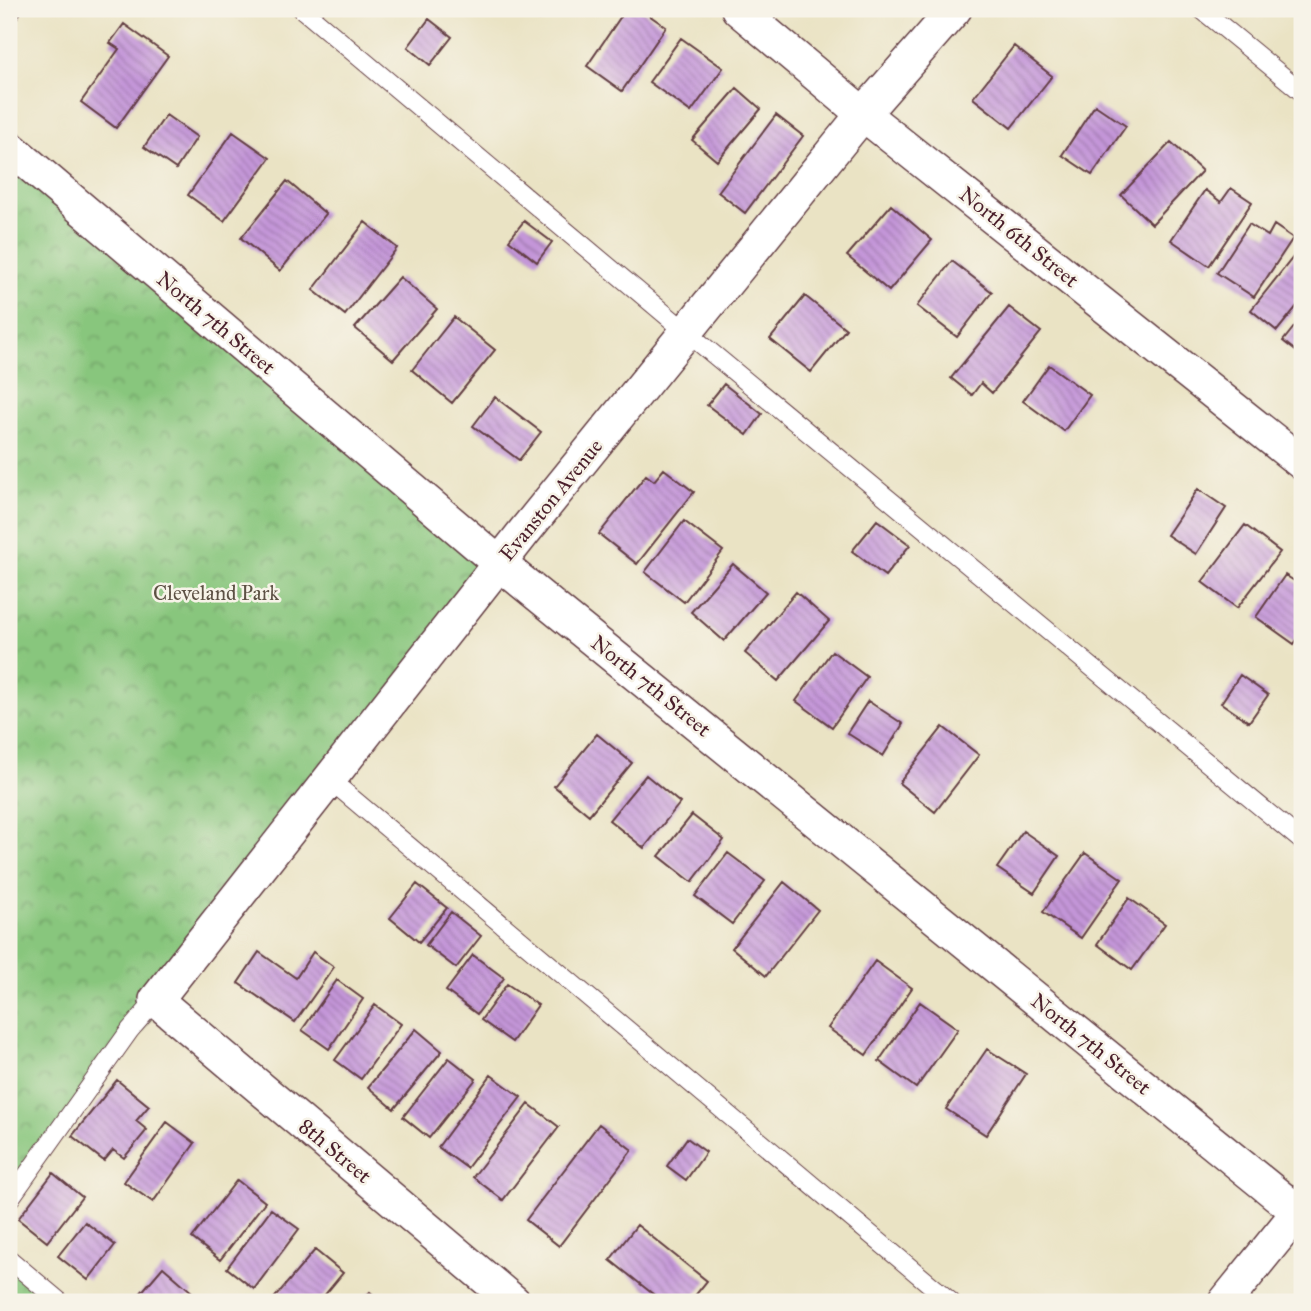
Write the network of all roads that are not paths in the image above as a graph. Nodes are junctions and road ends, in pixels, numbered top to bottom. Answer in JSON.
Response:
{"nodes":[{"id":1,"x":302,"y":9,"type":"edge"},
{"id":2,"x":738,"y":9,"type":"edge"},
{"id":3,"x":956,"y":9,"type":"edge"},
{"id":4,"x":1201,"y":9,"type":"edge"},
{"id":5,"x":1302,"y":92,"type":"edge"},
{"id":6,"x":863,"y":114,"type":"junction"},
{"id":7,"x":9,"y":147,"type":"edge"},
{"id":8,"x":688,"y":332,"type":"junction"},
{"id":9,"x":1302,"y":463,"type":"edge"},
{"id":10,"x":500,"y":564,"type":"junction"},
{"id":11,"x":329,"y":779,"type":"junction"},
{"id":12,"x":1302,"y":841,"type":"edge"},
{"id":13,"x":156,"y":1000,"type":"junction"},
{"id":14,"x":9,"y":1200,"type":"edge"},
{"id":15,"x":1301,"y":1212,"type":"edge"},
{"id":16,"x":9,"y":1259,"type":"edge"},
{"id":17,"x":60,"y":1302,"type":"edge"},
{"id":18,"x":514,"y":1302,"type":"edge"},
{"id":19,"x":951,"y":1302,"type":"edge"},
{"id":20,"x":1225,"y":1302,"type":"edge"}],
"edges":[{"from":1,"to":8,"type":"lane"},
{"from":2,"to":6,"type":"street","name":"North 6th Street"},
{"from":3,"to":6,"type":"street","name":"Evanston Avenue"},
{"from":4,"to":5,"type":"lane"},
{"from":6,"to":8,"type":"street","name":"Evanston Avenue"},
{"from":6,"to":9,"type":"street","name":"North 6th Street"},
{"from":7,"to":10,"type":"street","name":"North 7th Street"},
{"from":8,"to":10,"type":"street","name":"Evanston Avenue"},
{"from":8,"to":12,"type":"lane"},
{"from":10,"to":11,"type":"street","name":"Evanston Avenue"},
{"from":10,"to":15,"type":"street","name":"North 7th Street"},
{"from":11,"to":13,"type":"street","name":"Evanston Avenue"},
{"from":11,"to":19,"type":"lane"},
{"from":13,"to":14,"type":"lane"},
{"from":13,"to":18,"type":"street","name":"8th Street"},
{"from":15,"to":20,"type":"street"},
{"from":16,"to":17,"type":"lane"}]}
